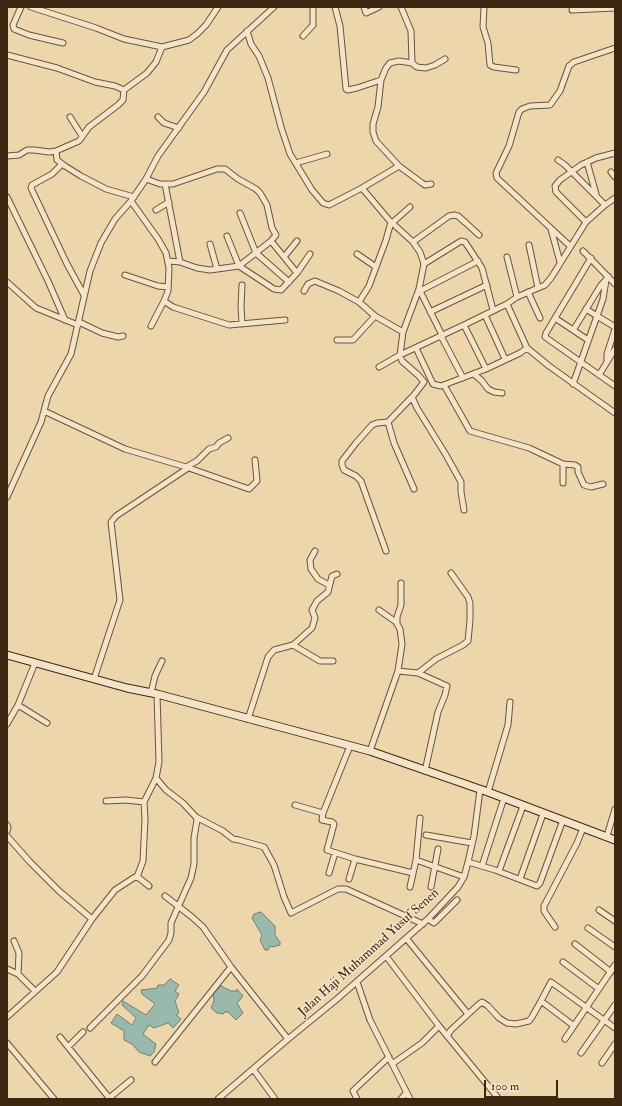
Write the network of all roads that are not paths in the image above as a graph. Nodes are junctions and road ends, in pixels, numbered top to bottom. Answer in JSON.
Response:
{"nodes":[{"id":1,"x":21,"y":7,"type":"edge"},
{"id":2,"x":32,"y":7,"type":"edge"},
{"id":3,"x":218,"y":7,"type":"edge"},
{"id":4,"x":274,"y":7,"type":"edge"},
{"id":5,"x":314,"y":7,"type":"edge"},
{"id":6,"x":335,"y":7,"type":"edge"},
{"id":7,"x":364,"y":7,"type":"edge"},
{"id":8,"x":379,"y":7,"type":"edge"},
{"id":9,"x":401,"y":7,"type":"edge"},
{"id":10,"x":484,"y":7,"type":"edge"},
{"id":11,"x":615,"y":8,"type":"edge"},
{"id":12,"x":572,"y":10,"type":"dead end"},
{"id":13,"x":247,"y":31,"type":"junction"},
{"id":14,"x":304,"y":36,"type":"dead end"},
{"id":15,"x":63,"y":43,"type":"dead end"},
{"id":16,"x":162,"y":47,"type":"junction"},
{"id":17,"x":615,"y":48,"type":"edge"},
{"id":18,"x":7,"y":55,"type":"edge"},
{"id":19,"x":445,"y":59,"type":"dead end"},
{"id":20,"x":412,"y":63,"type":"junction"},
{"id":21,"x":516,"y":70,"type":"dead end"},
{"id":22,"x":381,"y":80,"type":"junction"},
{"id":23,"x":124,"y":90,"type":"junction"},
{"id":24,"x":70,"y":117,"type":"dead end"},
{"id":25,"x":158,"y":117,"type":"dead end"},
{"id":26,"x":179,"y":128,"type":"junction"},
{"id":27,"x":82,"y":136,"type":"junction"},
{"id":28,"x":56,"y":151,"type":"junction"},
{"id":29,"x":615,"y":153,"type":"edge"},
{"id":30,"x":327,"y":154,"type":"dead end"},
{"id":31,"x":7,"y":156,"type":"edge"},
{"id":32,"x":558,"y":160,"type":"dead end"},
{"id":33,"x":587,"y":162,"type":"junction"},
{"id":34,"x":296,"y":163,"type":"junction"},
{"id":35,"x":62,"y":164,"type":"junction"},
{"id":36,"x":399,"y":166,"type":"junction"},
{"id":37,"x":571,"y":171,"type":"junction"},
{"id":38,"x":611,"y":172,"type":"dead end"},
{"id":39,"x":615,"y":178,"type":"edge"},
{"id":40,"x":146,"y":179,"type":"junction"},
{"id":41,"x":165,"y":184,"type":"junction"},
{"id":42,"x":431,"y":184,"type":"dead end"},
{"id":43,"x":362,"y":188,"type":"junction"},
{"id":44,"x":596,"y":196,"type":"junction"},
{"id":45,"x":7,"y":197,"type":"edge"},
{"id":46,"x":615,"y":198,"type":"edge"},
{"id":47,"x":133,"y":199,"type":"junction"},
{"id":48,"x":169,"y":202,"type":"junction"},
{"id":49,"x":605,"y":204,"type":"junction"},
{"id":50,"x":410,"y":207,"type":"dead end"},
{"id":51,"x":156,"y":210,"type":"dead end"},
{"id":52,"x":240,"y":213,"type":"dead end"},
{"id":53,"x":586,"y":222,"type":"junction"},
{"id":54,"x":392,"y":223,"type":"junction"},
{"id":55,"x":551,"y":229,"type":"junction"},
{"id":56,"x":478,"y":235,"type":"dead end"},
{"id":57,"x":227,"y":236,"type":"dead end"},
{"id":58,"x":271,"y":241,"type":"junction"},
{"id":59,"x":297,"y":241,"type":"dead end"},
{"id":60,"x":413,"y":242,"type":"junction"},
{"id":61,"x":210,"y":244,"type":"dead end"},
{"id":62,"x":529,"y":245,"type":"dead end"},
{"id":63,"x":570,"y":246,"type":"junction"},
{"id":64,"x":583,"y":251,"type":"dead end"},
{"id":65,"x":256,"y":253,"type":"junction"},
{"id":66,"x":310,"y":254,"type":"dead end"},
{"id":67,"x":357,"y":254,"type":"dead end"},
{"id":68,"x":284,"y":257,"type":"junction"},
{"id":69,"x":506,"y":257,"type":"dead end"},
{"id":70,"x":591,"y":258,"type":"junction"},
{"id":71,"x":168,"y":261,"type":"junction"},
{"id":72,"x":478,"y":261,"type":"junction"},
{"id":73,"x":180,"y":262,"type":"junction"},
{"id":74,"x":560,"y":262,"type":"junction"},
{"id":75,"x":424,"y":264,"type":"junction"},
{"id":76,"x":239,"y":266,"type":"junction"},
{"id":77,"x":376,"y":267,"type":"junction"},
{"id":78,"x":217,"y":268,"type":"junction"},
{"id":79,"x":297,"y":273,"type":"junction"},
{"id":80,"x":125,"y":275,"type":"dead end"},
{"id":81,"x":607,"y":278,"type":"junction"},
{"id":82,"x":7,"y":282,"type":"edge"},
{"id":83,"x":289,"y":282,"type":"junction"},
{"id":84,"x":615,"y":284,"type":"edge"},
{"id":85,"x":242,"y":285,"type":"dead end"},
{"id":86,"x":487,"y":285,"type":"junction"},
{"id":87,"x":168,"y":287,"type":"junction"},
{"id":88,"x":538,"y":288,"type":"junction"},
{"id":89,"x":420,"y":290,"type":"junction"},
{"id":90,"x":304,"y":291,"type":"dead end"},
{"id":91,"x":528,"y":292,"type":"junction"},
{"id":92,"x":84,"y":295,"type":"junction"},
{"id":93,"x":517,"y":297,"type":"junction"},
{"id":94,"x":164,"y":301,"type":"junction"},
{"id":95,"x":359,"y":302,"type":"junction"},
{"id":96,"x":507,"y":304,"type":"junction"},
{"id":97,"x":586,"y":309,"type":"junction"},
{"id":98,"x":493,"y":310,"type":"junction"},
{"id":99,"x":430,"y":312,"type":"junction"},
{"id":100,"x":485,"y":315,"type":"junction"},
{"id":101,"x":375,"y":316,"type":"junction"},
{"id":102,"x":597,"y":316,"type":"junction"},
{"id":103,"x":540,"y":318,"type":"dead end"},
{"id":104,"x":555,"y":318,"type":"junction"},
{"id":105,"x":65,"y":320,"type":"junction"},
{"id":106,"x":285,"y":320,"type":"dead end"},
{"id":107,"x":79,"y":324,"type":"junction"},
{"id":108,"x":242,"y":324,"type":"junction"},
{"id":109,"x":464,"y":325,"type":"junction"},
{"id":110,"x":151,"y":326,"type":"dead end"},
{"id":111,"x":615,"y":328,"type":"edge"},
{"id":112,"x":574,"y":329,"type":"junction"},
{"id":113,"x":403,"y":332,"type":"junction"},
{"id":114,"x":442,"y":335,"type":"junction"},
{"id":115,"x":123,"y":336,"type":"dead end"},
{"id":116,"x":337,"y":340,"type":"dead end"},
{"id":117,"x":588,"y":340,"type":"junction"},
{"id":118,"x":416,"y":348,"type":"junction"},
{"id":119,"x":527,"y":348,"type":"junction"},
{"id":120,"x":614,"y":354,"type":"edge"},
{"id":121,"x":400,"y":355,"type":"junction"},
{"id":122,"x":505,"y":359,"type":"junction"},
{"id":123,"x":607,"y":362,"type":"junction"},
{"id":124,"x":581,"y":363,"type":"junction"},
{"id":125,"x":379,"y":367,"type":"dead end"},
{"id":126,"x":486,"y":369,"type":"junction"},
{"id":127,"x":474,"y":374,"type":"junction"},
{"id":128,"x":599,"y":375,"type":"junction"},
{"id":129,"x":463,"y":378,"type":"junction"},
{"id":130,"x":424,"y":382,"type":"junction"},
{"id":131,"x":434,"y":384,"type":"junction"},
{"id":132,"x":573,"y":384,"type":"junction"},
{"id":133,"x":444,"y":386,"type":"junction"},
{"id":134,"x":615,"y":386,"type":"edge"},
{"id":135,"x":502,"y":393,"type":"dead end"},
{"id":136,"x":412,"y":397,"type":"junction"},
{"id":137,"x":44,"y":411,"type":"junction"},
{"id":138,"x":615,"y":413,"type":"edge"},
{"id":139,"x":388,"y":422,"type":"junction"},
{"id":140,"x":228,"y":438,"type":"dead end"},
{"id":141,"x":255,"y":460,"type":"dead end"},
{"id":142,"x":563,"y":464,"type":"junction"},
{"id":143,"x":187,"y":467,"type":"junction"},
{"id":144,"x":563,"y":483,"type":"dead end"},
{"id":145,"x":603,"y":484,"type":"dead end"},
{"id":146,"x":414,"y":489,"type":"dead end"},
{"id":147,"x":7,"y":497,"type":"edge"},
{"id":148,"x":464,"y":510,"type":"dead end"},
{"id":149,"x":315,"y":551,"type":"dead end"},
{"id":150,"x":386,"y":551,"type":"dead end"},
{"id":151,"x":451,"y":573,"type":"dead end"},
{"id":152,"x":337,"y":574,"type":"dead end"},
{"id":153,"x":401,"y":582,"type":"dead end"},
{"id":154,"x":330,"y":585,"type":"junction"},
{"id":155,"x":379,"y":610,"type":"dead end"},
{"id":156,"x":397,"y":624,"type":"junction"},
{"id":157,"x":293,"y":645,"type":"junction"},
{"id":158,"x":7,"y":655,"type":"edge"},
{"id":159,"x":162,"y":661,"type":"dead end"},
{"id":160,"x":333,"y":661,"type":"dead end"},
{"id":161,"x":35,"y":663,"type":"junction"},
{"id":162,"x":398,"y":671,"type":"junction"},
{"id":163,"x":418,"y":673,"type":"junction"},
{"id":164,"x":94,"y":679,"type":"junction"},
{"id":165,"x":154,"y":693,"type":"junction"},
{"id":166,"x":510,"y":702,"type":"dead end"},
{"id":167,"x":18,"y":705,"type":"junction"},
{"id":168,"x":248,"y":719,"type":"junction"},
{"id":169,"x":7,"y":724,"type":"edge"},
{"id":170,"x":47,"y":724,"type":"dead end"},
{"id":171,"x":350,"y":746,"type":"junction"},
{"id":172,"x":370,"y":751,"type":"junction"},
{"id":173,"x":425,"y":771,"type":"junction"},
{"id":174,"x":156,"y":778,"type":"junction"},
{"id":175,"x":480,"y":790,"type":"junction"},
{"id":176,"x":488,"y":792,"type":"junction"},
{"id":177,"x":504,"y":798,"type":"junction"},
{"id":178,"x":106,"y":801,"type":"dead end"},
{"id":179,"x":144,"y":802,"type":"junction"},
{"id":180,"x":295,"y":805,"type":"dead end"},
{"id":181,"x":523,"y":806,"type":"junction"},
{"id":182,"x":615,"y":809,"type":"edge"},
{"id":183,"x":323,"y":814,"type":"junction"},
{"id":184,"x":544,"y":814,"type":"junction"},
{"id":185,"x":196,"y":817,"type":"junction"},
{"id":186,"x":420,"y":818,"type":"dead end"},
{"id":187,"x":563,"y":820,"type":"junction"},
{"id":188,"x":7,"y":825,"type":"edge"},
{"id":189,"x":583,"y":828,"type":"junction"},
{"id":190,"x":7,"y":831,"type":"edge"},
{"id":191,"x":426,"y":835,"type":"dead end"},
{"id":192,"x":7,"y":836,"type":"edge"},
{"id":193,"x":607,"y":836,"type":"junction"},
{"id":194,"x":615,"y":840,"type":"edge"},
{"id":195,"x":472,"y":843,"type":"junction"},
{"id":196,"x":438,"y":849,"type":"dead end"},
{"id":197,"x":335,"y":853,"type":"junction"},
{"id":198,"x":355,"y":859,"type":"junction"},
{"id":199,"x":416,"y":860,"type":"junction"},
{"id":200,"x":468,"y":862,"type":"junction"},
{"id":201,"x":482,"y":866,"type":"junction"},
{"id":202,"x":435,"y":867,"type":"junction"},
{"id":203,"x":499,"y":871,"type":"junction"},
{"id":204,"x":329,"y":873,"type":"dead end"},
{"id":205,"x":412,"y":873,"type":"junction"},
{"id":206,"x":137,"y":877,"type":"junction"},
{"id":207,"x":464,"y":877,"type":"junction"},
{"id":208,"x":349,"y":879,"type":"dead end"},
{"id":209,"x":520,"y":879,"type":"junction"},
{"id":210,"x":149,"y":886,"type":"dead end"},
{"id":211,"x":410,"y":887,"type":"dead end"},
{"id":212,"x":430,"y":887,"type":"dead end"},
{"id":213,"x":165,"y":896,"type":"dead end"},
{"id":214,"x":457,"y":900,"type":"dead end"},
{"id":215,"x":179,"y":908,"type":"junction"},
{"id":216,"x":599,"y":910,"type":"dead end"},
{"id":217,"x":92,"y":919,"type":"junction"},
{"id":218,"x":428,"y":919,"type":"junction"},
{"id":219,"x":615,"y":921,"type":"edge"},
{"id":220,"x":422,"y":924,"type":"junction"},
{"id":221,"x":555,"y":927,"type":"dead end"},
{"id":222,"x":588,"y":928,"type":"dead end"},
{"id":223,"x":406,"y":938,"type":"junction"},
{"id":224,"x":14,"y":941,"type":"dead end"},
{"id":225,"x":575,"y":944,"type":"dead end"},
{"id":226,"x":615,"y":947,"type":"edge"},
{"id":227,"x":386,"y":956,"type":"junction"},
{"id":228,"x":562,"y":962,"type":"dead end"},
{"id":229,"x":615,"y":965,"type":"edge"},
{"id":230,"x":231,"y":967,"type":"junction"},
{"id":231,"x":7,"y":969,"type":"edge"},
{"id":232,"x":611,"y":972,"type":"junction"},
{"id":233,"x":18,"y":974,"type":"junction"},
{"id":234,"x":357,"y":982,"type":"junction"},
{"id":235,"x":599,"y":989,"type":"junction"},
{"id":236,"x":35,"y":991,"type":"junction"},
{"id":237,"x":541,"y":1001,"type":"junction"},
{"id":238,"x":615,"y":1005,"type":"edge"},
{"id":239,"x":587,"y":1008,"type":"junction"},
{"id":240,"x":468,"y":1014,"type":"junction"},
{"id":241,"x":7,"y":1017,"type":"edge"},
{"id":242,"x":604,"y":1020,"type":"junction"},
{"id":243,"x":439,"y":1026,"type":"junction"},
{"id":244,"x":574,"y":1026,"type":"junction"},
{"id":245,"x":90,"y":1028,"type":"dead end"},
{"id":246,"x":615,"y":1028,"type":"edge"},
{"id":247,"x":83,"y":1032,"type":"dead end"},
{"id":248,"x":447,"y":1036,"type":"junction"},
{"id":249,"x":60,"y":1037,"type":"dead end"},
{"id":250,"x":288,"y":1039,"type":"junction"},
{"id":251,"x":565,"y":1039,"type":"dead end"},
{"id":252,"x":7,"y":1043,"type":"edge"},
{"id":253,"x":615,"y":1044,"type":"edge"},
{"id":254,"x":68,"y":1047,"type":"junction"},
{"id":255,"x":581,"y":1053,"type":"dead end"},
{"id":256,"x":389,"y":1057,"type":"junction"},
{"id":257,"x":155,"y":1062,"type":"dead end"},
{"id":258,"x":602,"y":1063,"type":"dead end"},
{"id":259,"x":392,"y":1064,"type":"junction"},
{"id":260,"x":253,"y":1069,"type":"junction"},
{"id":261,"x":131,"y":1080,"type":"dead end"},
{"id":262,"x":406,"y":1093,"type":"junction"},
{"id":263,"x":54,"y":1099,"type":"edge"},
{"id":264,"x":109,"y":1099,"type":"edge"},
{"id":265,"x":218,"y":1099,"type":"edge"},
{"id":266,"x":275,"y":1099,"type":"edge"},
{"id":267,"x":357,"y":1099,"type":"edge"},
{"id":268,"x":402,"y":1099,"type":"edge"},
{"id":269,"x":410,"y":1099,"type":"edge"},
{"id":270,"x":499,"y":1099,"type":"edge"}],
"edges":[{"from":1,"to":15,"type":"street"},
{"from":2,"to":16,"type":"street"},
{"from":3,"to":16,"type":"street"},
{"from":4,"to":13,"type":"street"},
{"from":5,"to":14,"type":"street"},
{"from":6,"to":22,"type":"street"},
{"from":7,"to":8,"type":"street"},
{"from":9,"to":20,"type":"street"},
{"from":10,"to":21,"type":"street"},
{"from":11,"to":12,"type":"street"},
{"from":13,"to":26,"type":"street"},
{"from":13,"to":34,"type":"street"},
{"from":16,"to":23,"type":"street"},
{"from":17,"to":55,"type":"street"},
{"from":18,"to":23,"type":"street"},
{"from":19,"to":20,"type":"street"},
{"from":20,"to":22,"type":"street"},
{"from":22,"to":36,"type":"street"},
{"from":23,"to":27,"type":"street"},
{"from":24,"to":27,"type":"street"},
{"from":25,"to":26,"type":"street"},
{"from":26,"to":40,"type":"street"},
{"from":27,"to":28,"type":"street"},
{"from":28,"to":31,"type":"street"},
{"from":28,"to":35,"type":"street"},
{"from":29,"to":33,"type":"street"},
{"from":30,"to":34,"type":"street"},
{"from":32,"to":37,"type":"street"},
{"from":33,"to":37,"type":"street"},
{"from":33,"to":44,"type":"street"},
{"from":34,"to":43,"type":"street"},
{"from":35,"to":47,"type":"street"},
{"from":35,"to":92,"type":"street"},
{"from":36,"to":42,"type":"street"},
{"from":36,"to":43,"type":"street"},
{"from":37,"to":44,"type":"street"},
{"from":37,"to":53,"type":"street"},
{"from":38,"to":39,"type":"street"},
{"from":40,"to":41,"type":"street"},
{"from":40,"to":47,"type":"street"},
{"from":41,"to":48,"type":"street"},
{"from":41,"to":58,"type":"street"},
{"from":43,"to":54,"type":"street"},
{"from":44,"to":49,"type":"street"},
{"from":45,"to":105,"type":"street"},
{"from":46,"to":49,"type":"street"},
{"from":47,"to":71,"type":"street"},
{"from":47,"to":92,"type":"street"},
{"from":48,"to":51,"type":"street"},
{"from":48,"to":73,"type":"street"},
{"from":49,"to":53,"type":"street"},
{"from":50,"to":54,"type":"street"},
{"from":52,"to":65,"type":"street"},
{"from":53,"to":63,"type":"street"},
{"from":54,"to":60,"type":"street"},
{"from":54,"to":77,"type":"street"},
{"from":55,"to":63,"type":"street"},
{"from":55,"to":74,"type":"street"},
{"from":56,"to":60,"type":"street"},
{"from":57,"to":76,"type":"street"},
{"from":58,"to":65,"type":"street"},
{"from":58,"to":68,"type":"street"},
{"from":59,"to":68,"type":"street"},
{"from":60,"to":75,"type":"street"},
{"from":61,"to":78,"type":"street"},
{"from":62,"to":88,"type":"street"},
{"from":63,"to":74,"type":"street"},
{"from":64,"to":70,"type":"street"},
{"from":65,"to":76,"type":"street"},
{"from":65,"to":83,"type":"street"},
{"from":66,"to":79,"type":"street"},
{"from":67,"to":77,"type":"street"},
{"from":68,"to":79,"type":"street"},
{"from":69,"to":93,"type":"street"},
{"from":70,"to":81,"type":"street"},
{"from":70,"to":104,"type":"street"},
{"from":71,"to":73,"type":"street"},
{"from":71,"to":87,"type":"street"},
{"from":72,"to":75,"type":"street"},
{"from":72,"to":86,"type":"street"},
{"from":72,"to":89,"type":"street"},
{"from":73,"to":78,"type":"street"},
{"from":74,"to":88,"type":"street"},
{"from":75,"to":89,"type":"street"},
{"from":76,"to":78,"type":"street"},
{"from":76,"to":83,"type":"street"},
{"from":77,"to":95,"type":"street"},
{"from":79,"to":83,"type":"street"},
{"from":80,"to":87,"type":"street"},
{"from":81,"to":84,"type":"street"},
{"from":81,"to":97,"type":"street"},
{"from":81,"to":102,"type":"street"},
{"from":82,"to":105,"type":"street"},
{"from":85,"to":108,"type":"street"},
{"from":86,"to":98,"type":"street"},
{"from":86,"to":99,"type":"street"},
{"from":87,"to":94,"type":"street"},
{"from":88,"to":91,"type":"street"},
{"from":89,"to":99,"type":"street"},
{"from":89,"to":113,"type":"street"},
{"from":90,"to":95,"type":"street"},
{"from":91,"to":93,"type":"street"},
{"from":91,"to":103,"type":"street"},
{"from":92,"to":107,"type":"street"},
{"from":93,"to":96,"type":"street"},
{"from":94,"to":108,"type":"street"},
{"from":94,"to":110,"type":"street"},
{"from":95,"to":101,"type":"street"},
{"from":96,"to":98,"type":"street"},
{"from":96,"to":119,"type":"street"},
{"from":97,"to":102,"type":"street"},
{"from":97,"to":112,"type":"street"},
{"from":98,"to":100,"type":"street"},
{"from":99,"to":114,"type":"street"},
{"from":100,"to":109,"type":"street"},
{"from":100,"to":122,"type":"street"},
{"from":101,"to":113,"type":"street"},
{"from":101,"to":116,"type":"street"},
{"from":102,"to":111,"type":"street"},
{"from":102,"to":117,"type":"street"},
{"from":104,"to":112,"type":"street"},
{"from":104,"to":124,"type":"street"},
{"from":105,"to":107,"type":"street"},
{"from":106,"to":108,"type":"street"},
{"from":107,"to":115,"type":"street"},
{"from":107,"to":137,"type":"street"},
{"from":109,"to":114,"type":"street"},
{"from":109,"to":126,"type":"street"},
{"from":111,"to":123,"type":"street"},
{"from":112,"to":117,"type":"street"},
{"from":113,"to":121,"type":"street"},
{"from":114,"to":118,"type":"street"},
{"from":114,"to":129,"type":"street"},
{"from":117,"to":124,"type":"street"},
{"from":118,"to":121,"type":"street"},
{"from":118,"to":131,"type":"street"},
{"from":119,"to":122,"type":"street"},
{"from":119,"to":132,"type":"street"},
{"from":120,"to":123,"type":"street"},
{"from":121,"to":125,"type":"street"},
{"from":121,"to":130,"type":"street"},
{"from":122,"to":126,"type":"street"},
{"from":123,"to":128,"type":"street"},
{"from":124,"to":128,"type":"street"},
{"from":124,"to":132,"type":"street"},
{"from":126,"to":127,"type":"street"},
{"from":127,"to":129,"type":"street"},
{"from":127,"to":135,"type":"street"},
{"from":128,"to":134,"type":"street"},
{"from":129,"to":133,"type":"street"},
{"from":130,"to":131,"type":"street"},
{"from":130,"to":136,"type":"street"},
{"from":131,"to":133,"type":"street"},
{"from":132,"to":138,"type":"street"},
{"from":133,"to":142,"type":"street"},
{"from":136,"to":139,"type":"street"},
{"from":136,"to":148,"type":"street"},
{"from":137,"to":143,"type":"street"},
{"from":137,"to":147,"type":"street"},
{"from":139,"to":146,"type":"street"},
{"from":139,"to":150,"type":"street"},
{"from":140,"to":143,"type":"street"},
{"from":141,"to":143,"type":"street"},
{"from":142,"to":144,"type":"street"},
{"from":142,"to":145,"type":"street"},
{"from":143,"to":164,"type":"street"},
{"from":149,"to":154,"type":"street"},
{"from":151,"to":163,"type":"street"},
{"from":152,"to":154,"type":"street"},
{"from":153,"to":156,"type":"street"},
{"from":154,"to":157,"type":"street"},
{"from":155,"to":156,"type":"street"},
{"from":156,"to":162,"type":"street"},
{"from":157,"to":160,"type":"street"},
{"from":157,"to":168,"type":"street"},
{"from":158,"to":161,"type":"street"},
{"from":159,"to":165,"type":"street"},
{"from":161,"to":164,"type":"street"},
{"from":161,"to":167,"type":"street"},
{"from":162,"to":163,"type":"street"},
{"from":162,"to":172,"type":"street"},
{"from":163,"to":173,"type":"street"},
{"from":164,"to":165,"type":"street"},
{"from":165,"to":168,"type":"street"},
{"from":165,"to":174,"type":"street"},
{"from":166,"to":176,"type":"street"},
{"from":167,"to":169,"type":"street"},
{"from":167,"to":170,"type":"street"},
{"from":168,"to":171,"type":"street"},
{"from":171,"to":172,"type":"street"},
{"from":171,"to":183,"type":"street"},
{"from":172,"to":173,"type":"street"},
{"from":173,"to":175,"type":"street"},
{"from":174,"to":179,"type":"street"},
{"from":174,"to":185,"type":"street"},
{"from":175,"to":176,"type":"street"},
{"from":175,"to":195,"type":"street","name":"Jalan Haji Muhammad Yusuf Senen"},
{"from":176,"to":177,"type":"street"},
{"from":177,"to":181,"type":"street"},
{"from":177,"to":201,"type":"street"},
{"from":178,"to":179,"type":"street"},
{"from":179,"to":206,"type":"street"},
{"from":180,"to":183,"type":"street"},
{"from":181,"to":184,"type":"street"},
{"from":181,"to":203,"type":"street"},
{"from":182,"to":193,"type":"street"},
{"from":183,"to":197,"type":"street"},
{"from":184,"to":187,"type":"street"},
{"from":184,"to":209,"type":"street"},
{"from":185,"to":215,"type":"street"},
{"from":185,"to":220,"type":"street"},
{"from":186,"to":199,"type":"street"},
{"from":187,"to":189,"type":"street"},
{"from":187,"to":209,"type":"street"},
{"from":188,"to":190,"type":"street"},
{"from":189,"to":193,"type":"street"},
{"from":189,"to":221,"type":"street"},
{"from":191,"to":195,"type":"street"},
{"from":192,"to":217,"type":"street"},
{"from":193,"to":194,"type":"street"},
{"from":195,"to":200,"type":"street","name":"Jalan Haji Muhammad Yusuf Senen"},
{"from":196,"to":202,"type":"street"},
{"from":197,"to":198,"type":"street"},
{"from":197,"to":204,"type":"street"},
{"from":198,"to":205,"type":"street"},
{"from":198,"to":208,"type":"street"},
{"from":199,"to":202,"type":"street"},
{"from":199,"to":205,"type":"street"},
{"from":200,"to":201,"type":"street"},
{"from":200,"to":207,"type":"street","name":"Jalan Haji Muhammad Yusuf Senen"},
{"from":201,"to":203,"type":"street"},
{"from":202,"to":207,"type":"street"},
{"from":202,"to":212,"type":"street"},
{"from":203,"to":209,"type":"street"},
{"from":205,"to":211,"type":"street"},
{"from":206,"to":210,"type":"street"},
{"from":206,"to":217,"type":"street"},
{"from":207,"to":218,"type":"street","name":"Jalan Haji Muhammad Yusuf Senen"},
{"from":213,"to":215,"type":"street"},
{"from":214,"to":218,"type":"street"},
{"from":215,"to":230,"type":"street"},
{"from":215,"to":245,"type":"street"},
{"from":216,"to":219,"type":"street"},
{"from":217,"to":236,"type":"street"},
{"from":218,"to":220,"type":"street","name":"Jalan Haji Muhammad Yusuf Senen"},
{"from":220,"to":223,"type":"street","name":"Jalan Haji Muhammad Yusuf Senen"},
{"from":222,"to":226,"type":"street"},
{"from":223,"to":227,"type":"street","name":"Jalan Haji Muhammad Yusuf Senen"},
{"from":223,"to":240,"type":"street"},
{"from":224,"to":233,"type":"street"},
{"from":225,"to":232,"type":"street"},
{"from":227,"to":234,"type":"street","name":"Jalan Haji Muhammad Yusuf Senen"},
{"from":227,"to":243,"type":"street"},
{"from":228,"to":235,"type":"street"},
{"from":229,"to":232,"type":"street"},
{"from":230,"to":250,"type":"street"},
{"from":230,"to":257,"type":"street"},
{"from":231,"to":233,"type":"street"},
{"from":232,"to":235,"type":"street"},
{"from":233,"to":236,"type":"street"},
{"from":234,"to":250,"type":"street","name":"Jalan Haji Muhammad Yusuf Senen"},
{"from":234,"to":256,"type":"street"},
{"from":235,"to":239,"type":"street"},
{"from":236,"to":241,"type":"street"},
{"from":237,"to":239,"type":"street"},
{"from":237,"to":240,"type":"street"},
{"from":237,"to":244,"type":"street"},
{"from":238,"to":242,"type":"street"},
{"from":239,"to":242,"type":"street"},
{"from":239,"to":244,"type":"street"},
{"from":240,"to":248,"type":"street"},
{"from":242,"to":246,"type":"street"},
{"from":242,"to":255,"type":"street"},
{"from":243,"to":248,"type":"street"},
{"from":243,"to":259,"type":"street"},
{"from":244,"to":251,"type":"street"},
{"from":247,"to":254,"type":"street"},
{"from":248,"to":270,"type":"street"},
{"from":249,"to":254,"type":"street"},
{"from":250,"to":260,"type":"street","name":"Jalan Haji Muhammad Yusuf Senen"},
{"from":252,"to":263,"type":"street"},
{"from":253,"to":258,"type":"street"},
{"from":254,"to":264,"type":"street"},
{"from":256,"to":259,"type":"street"},
{"from":256,"to":267,"type":"street"},
{"from":259,"to":262,"type":"street"},
{"from":260,"to":265,"type":"street","name":"Jalan Haji Muhammad Yusuf Senen"},
{"from":260,"to":266,"type":"street"},
{"from":261,"to":264,"type":"street"},
{"from":262,"to":268,"type":"street"},
{"from":262,"to":269,"type":"street"}]}
